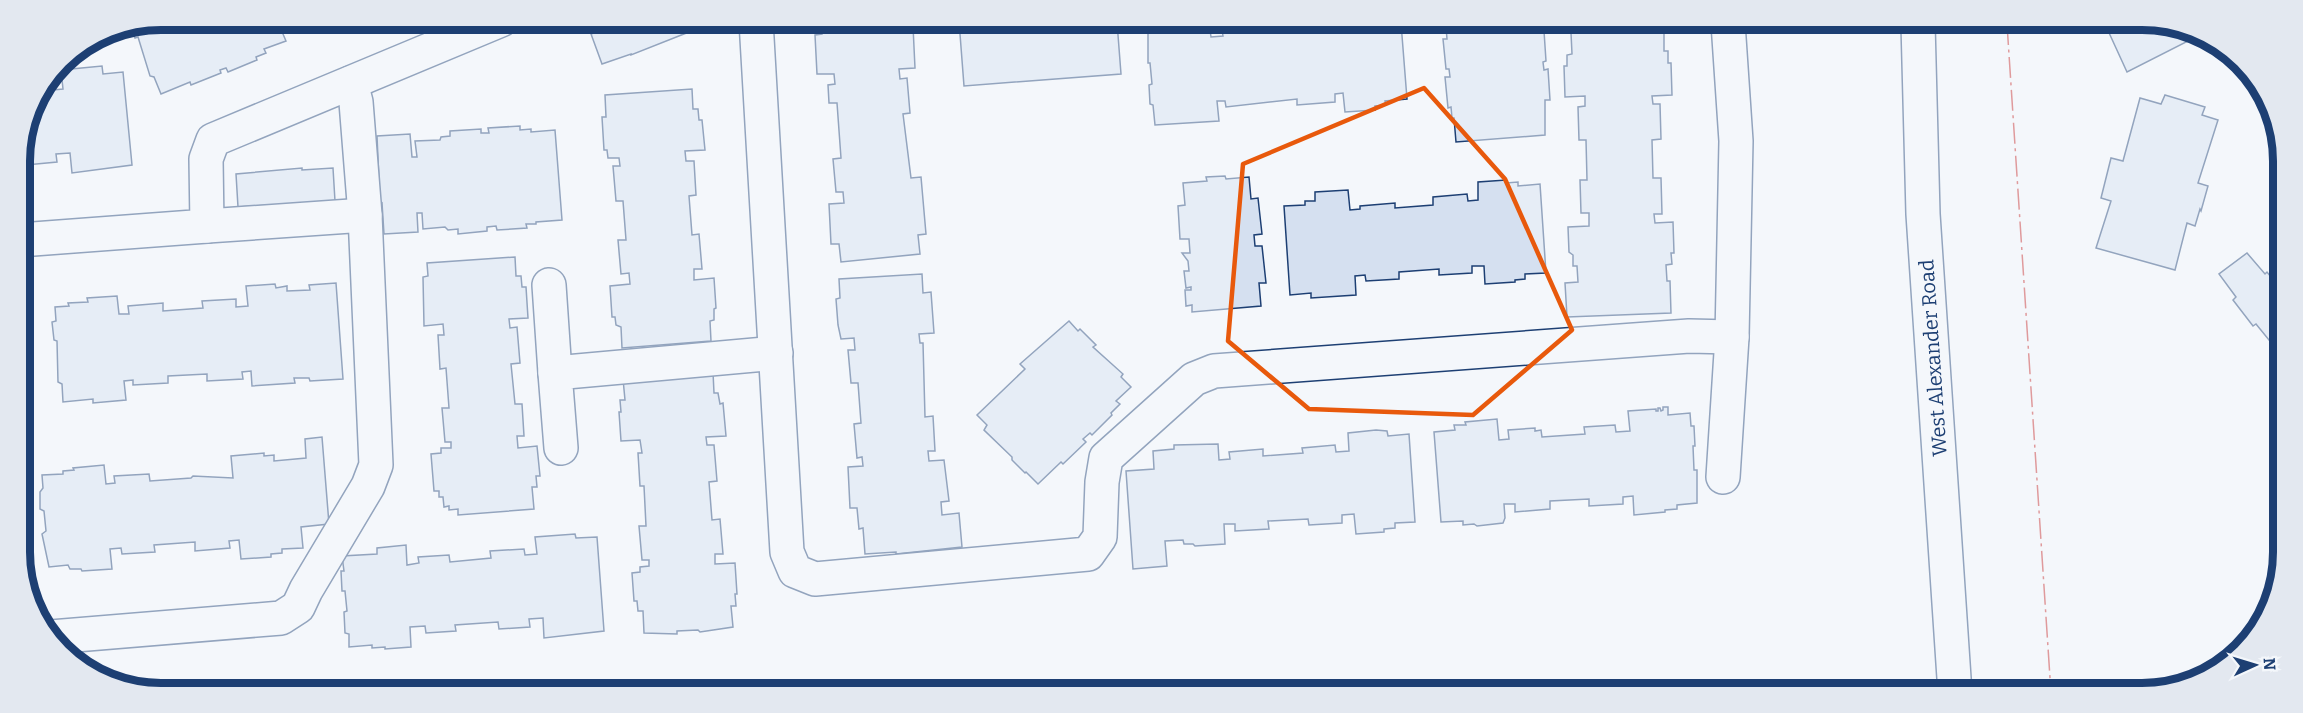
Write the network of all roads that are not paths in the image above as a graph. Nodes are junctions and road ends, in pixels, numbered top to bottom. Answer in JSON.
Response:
{"nodes":[{"id":1,"x":477,"y":30,"type":"edge"},
{"id":2,"x":757,"y":30,"type":"edge"},
{"id":3,"x":1728,"y":30,"type":"edge"},
{"id":4,"x":1918,"y":30,"type":"edge"},
{"id":5,"x":351,"y":83,"type":"junction"},
{"id":6,"x":365,"y":215,"type":"junction"},
{"id":7,"x":207,"y":226,"type":"junction"},
{"id":8,"x":30,"y":239,"type":"edge"},
{"id":9,"x":549,"y":285,"type":"dead end"},
{"id":10,"x":1732,"y":337,"type":"junction"},
{"id":11,"x":776,"y":353,"type":"junction"},
{"id":12,"x":555,"y":373,"type":"junction"},
{"id":13,"x":561,"y":448,"type":"dead end"},
{"id":14,"x":1723,"y":477,"type":"dead end"},
{"id":15,"x":61,"y":636,"type":"edge"},
{"id":16,"x":1954,"y":683,"type":"edge"}],
"edges":[{"from":1,"to":5,"type":"main road"},
{"from":2,"to":11,"type":"main road"},
{"from":3,"to":10,"type":"main road"},
{"from":4,"to":16,"type":"main road","name":"West Alexander Road"},
{"from":5,"to":6,"type":"main road"},
{"from":5,"to":7,"type":"main road"},
{"from":6,"to":7,"type":"main road"},
{"from":6,"to":15,"type":"main road"},
{"from":7,"to":8,"type":"main road"},
{"from":9,"to":12,"type":"main road"},
{"from":10,"to":11,"type":"main road"},
{"from":10,"to":14,"type":"main road"},
{"from":11,"to":12,"type":"main road"},
{"from":12,"to":13,"type":"main road"}]}
